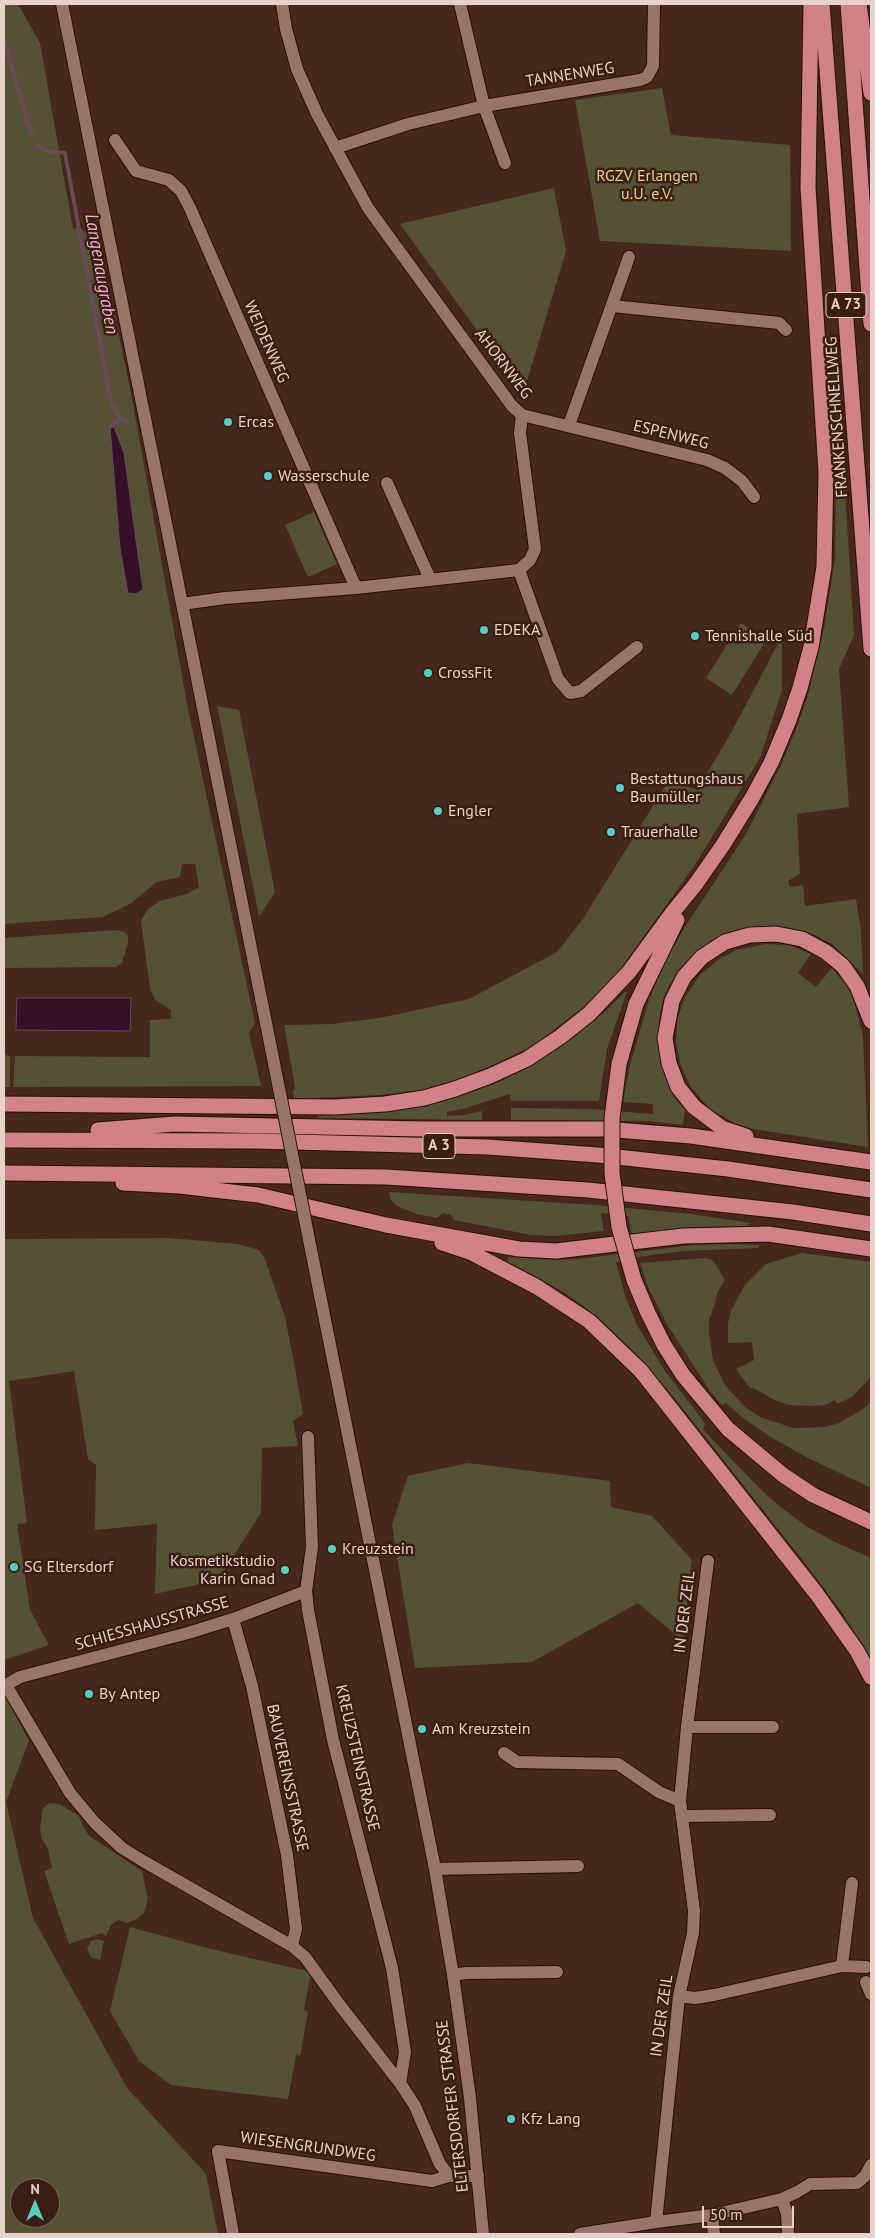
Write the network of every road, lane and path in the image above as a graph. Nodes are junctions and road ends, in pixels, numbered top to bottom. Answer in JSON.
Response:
{"nodes":[{"id":1,"x":62,"y":4,"type":"edge"},
{"id":2,"x":282,"y":4,"type":"edge"},
{"id":3,"x":460,"y":4,"type":"edge"},
{"id":4,"x":654,"y":4,"type":"edge"},
{"id":5,"x":811,"y":4,"type":"edge"},
{"id":6,"x":822,"y":4,"type":"edge"},
{"id":7,"x":848,"y":4,"type":"edge"},
{"id":8,"x":859,"y":4,"type":"edge"},
{"id":9,"x":871,"y":93,"type":"edge"},
{"id":10,"x":484,"y":106,"type":"junction"},
{"id":11,"x":115,"y":140,"type":"dead end"},
{"id":12,"x":335,"y":148,"type":"junction"},
{"id":13,"x":505,"y":163,"type":"dead end"},
{"id":14,"x":629,"y":257,"type":"dead end"},
{"id":15,"x":612,"y":306,"type":"junction"},
{"id":16,"x":871,"y":324,"type":"edge"},
{"id":17,"x":786,"y":330,"type":"dead end"},
{"id":18,"x":522,"y":415,"type":"junction"},
{"id":19,"x":569,"y":425,"type":"junction"},
{"id":20,"x":387,"y":483,"type":"dead end"},
{"id":21,"x":754,"y":497,"type":"dead end"},
{"id":22,"x":519,"y":570,"type":"junction"},
{"id":23,"x":430,"y":579,"type":"junction"},
{"id":24,"x":356,"y":588,"type":"junction"},
{"id":25,"x":182,"y":604,"type":"junction"},
{"id":26,"x":637,"y":647,"type":"dead end"},
{"id":27,"x":871,"y":649,"type":"edge"},
{"id":28,"x":695,"y":886,"type":"junction"},
{"id":29,"x":871,"y":1021,"type":"edge"},
{"id":30,"x":4,"y":1104,"type":"edge"},
{"id":31,"x":4,"y":1130,"type":"edge"},
{"id":32,"x":4,"y":1140,"type":"edge"},
{"id":33,"x":830,"y":1155,"type":"junction"},
{"id":34,"x":871,"y":1162,"type":"edge"},
{"id":35,"x":21,"y":1172,"type":"junction"},
{"id":36,"x":4,"y":1173,"type":"edge"},
{"id":37,"x":871,"y":1190,"type":"edge"},
{"id":38,"x":871,"y":1224,"type":"edge"},
{"id":39,"x":386,"y":1225,"type":"junction"},
{"id":40,"x":871,"y":1249,"type":"edge"},
{"id":41,"x":308,"y":1437,"type":"dead end"},
{"id":42,"x":871,"y":1522,"type":"edge"},
{"id":43,"x":708,"y":1561,"type":"dead end"},
{"id":44,"x":306,"y":1591,"type":"junction"},
{"id":45,"x":234,"y":1619,"type":"junction"},
{"id":46,"x":871,"y":1677,"type":"edge"},
{"id":47,"x":687,"y":1727,"type":"junction"},
{"id":48,"x":773,"y":1727,"type":"dead end"},
{"id":49,"x":504,"y":1754,"type":"dead end"},
{"id":50,"x":680,"y":1801,"type":"junction"},
{"id":51,"x":683,"y":1816,"type":"junction"},
{"id":52,"x":770,"y":1816,"type":"dead end"},
{"id":53,"x":578,"y":1866,"type":"dead end"},
{"id":54,"x":435,"y":1869,"type":"junction"},
{"id":55,"x":852,"y":1882,"type":"dead end"},
{"id":56,"x":292,"y":1946,"type":"junction"},
{"id":57,"x":842,"y":1966,"type":"junction"},
{"id":58,"x":866,"y":1967,"type":"dead end"},
{"id":59,"x":557,"y":1972,"type":"dead end"},
{"id":60,"x":453,"y":1975,"type":"junction"},
{"id":61,"x":679,"y":1996,"type":"junction"},
{"id":62,"x":400,"y":2083,"type":"junction"},
{"id":63,"x":871,"y":2165,"type":"edge"},
{"id":64,"x":449,"y":2176,"type":"junction"},
{"id":65,"x":478,"y":2176,"type":"junction"},
{"id":66,"x":782,"y":2198,"type":"junction"},
{"id":67,"x":712,"y":2216,"type":"junction"},
{"id":68,"x":656,"y":2222,"type":"junction"},
{"id":69,"x":233,"y":2234,"type":"edge"},
{"id":70,"x":483,"y":2234,"type":"edge"},
{"id":71,"x":580,"y":2234,"type":"edge"},
{"id":72,"x":714,"y":2234,"type":"edge"},
{"id":73,"x":788,"y":2234,"type":"edge"}],
"edges":[{"from":1,"to":25,"type":"street","name":"ELTERSDORFER STRASSE"},
{"from":2,"to":12,"type":"street","name":"AHORNWEG"},
{"from":3,"to":10,"type":"street"},
{"from":4,"to":10,"type":"street","name":"TANNENWEG"},
{"from":5,"to":28,"type":"highway"},
{"from":6,"to":27,"type":"highway","name":"FRANKENSCHNELLWEG","number":"A 73"},
{"from":7,"to":16,"type":"highway","number":"A 73"},
{"from":8,"to":9,"type":"highway"},
{"from":10,"to":12,"type":"street","name":"TANNENWEG"},
{"from":10,"to":13,"type":"street"},
{"from":11,"to":24,"type":"street","name":"WEIDENWEG"},
{"from":12,"to":18,"type":"street","name":"AHORNWEG"},
{"from":14,"to":15,"type":"street"},
{"from":15,"to":17,"type":"street"},
{"from":15,"to":19,"type":"street"},
{"from":18,"to":19,"type":"street","name":"ESPENWEG"},
{"from":18,"to":22,"type":"street","name":"AHORNWEG"},
{"from":19,"to":21,"type":"street","name":"ESPENWEG"},
{"from":20,"to":23,"type":"street"},
{"from":22,"to":23,"type":"street"},
{"from":22,"to":26,"type":"street"},
{"from":23,"to":24,"type":"street"},
{"from":24,"to":25,"type":"street"},
{"from":25,"to":54,"type":"street","name":"ELTERSDORFER STRASSE","bridge":true},
{"from":28,"to":30,"type":"highway"},
{"from":28,"to":42,"type":"highway","bridge":true},
{"from":29,"to":33,"type":"highway"},
{"from":31,"to":33,"type":"highway"},
{"from":32,"to":37,"type":"highway","number":"A 3"},
{"from":33,"to":34,"type":"highway"},
{"from":35,"to":36,"type":"highway","number":"A 3"},
{"from":35,"to":38,"type":"highway","number":"A 3"},
{"from":35,"to":39,"type":"highway"},
{"from":39,"to":40,"type":"highway"},
{"from":39,"to":46,"type":"highway"},
{"from":41,"to":44,"type":"street","name":"KREUZSTEINSTRASSE"},
{"from":43,"to":47,"type":"street","name":"IN DER ZEIL"},
{"from":44,"to":45,"type":"street","name":"SCHIESSHAUSSTRASSE"},
{"from":44,"to":62,"type":"street","name":"KREUZSTEINSTRASSE"},
{"from":45,"to":56,"type":"street","name":"BAUVEREINSSTRASSE"},
{"from":45,"to":56,"type":"street","name":"SCHIESSHAUSSTRASSE"},
{"from":47,"to":48,"type":"street"},
{"from":47,"to":50,"type":"street","name":"IN DER ZEIL"},
{"from":49,"to":50,"type":"street"},
{"from":50,"to":51,"type":"street","name":"IN DER ZEIL"},
{"from":51,"to":52,"type":"street"},
{"from":51,"to":61,"type":"street","name":"IN DER ZEIL"},
{"from":53,"to":54,"type":"street"},
{"from":54,"to":60,"type":"street","name":"ELTERSDORFER STRASSE"},
{"from":55,"to":57,"type":"street"},
{"from":56,"to":62,"type":"street"},
{"from":57,"to":58,"type":"street"},
{"from":57,"to":61,"type":"street"},
{"from":59,"to":60,"type":"street"},
{"from":60,"to":65,"type":"street","name":"ELTERSDORFER STRASSE"},
{"from":61,"to":68,"type":"street","name":"IN DER ZEIL"},
{"from":62,"to":64,"type":"street"},
{"from":63,"to":66,"type":"street"},
{"from":64,"to":65,"type":"street","name":"WIESENGRUNDWEG"},
{"from":64,"to":69,"type":"street","name":"WIESENGRUNDWEG"},
{"from":65,"to":70,"type":"street","name":"ELTERSDORFER STRASSE"},
{"from":66,"to":67,"type":"street"},
{"from":66,"to":73,"type":"street"},
{"from":67,"to":68,"type":"street"},
{"from":67,"to":72,"type":"street"},
{"from":68,"to":71,"type":"street"}]}
